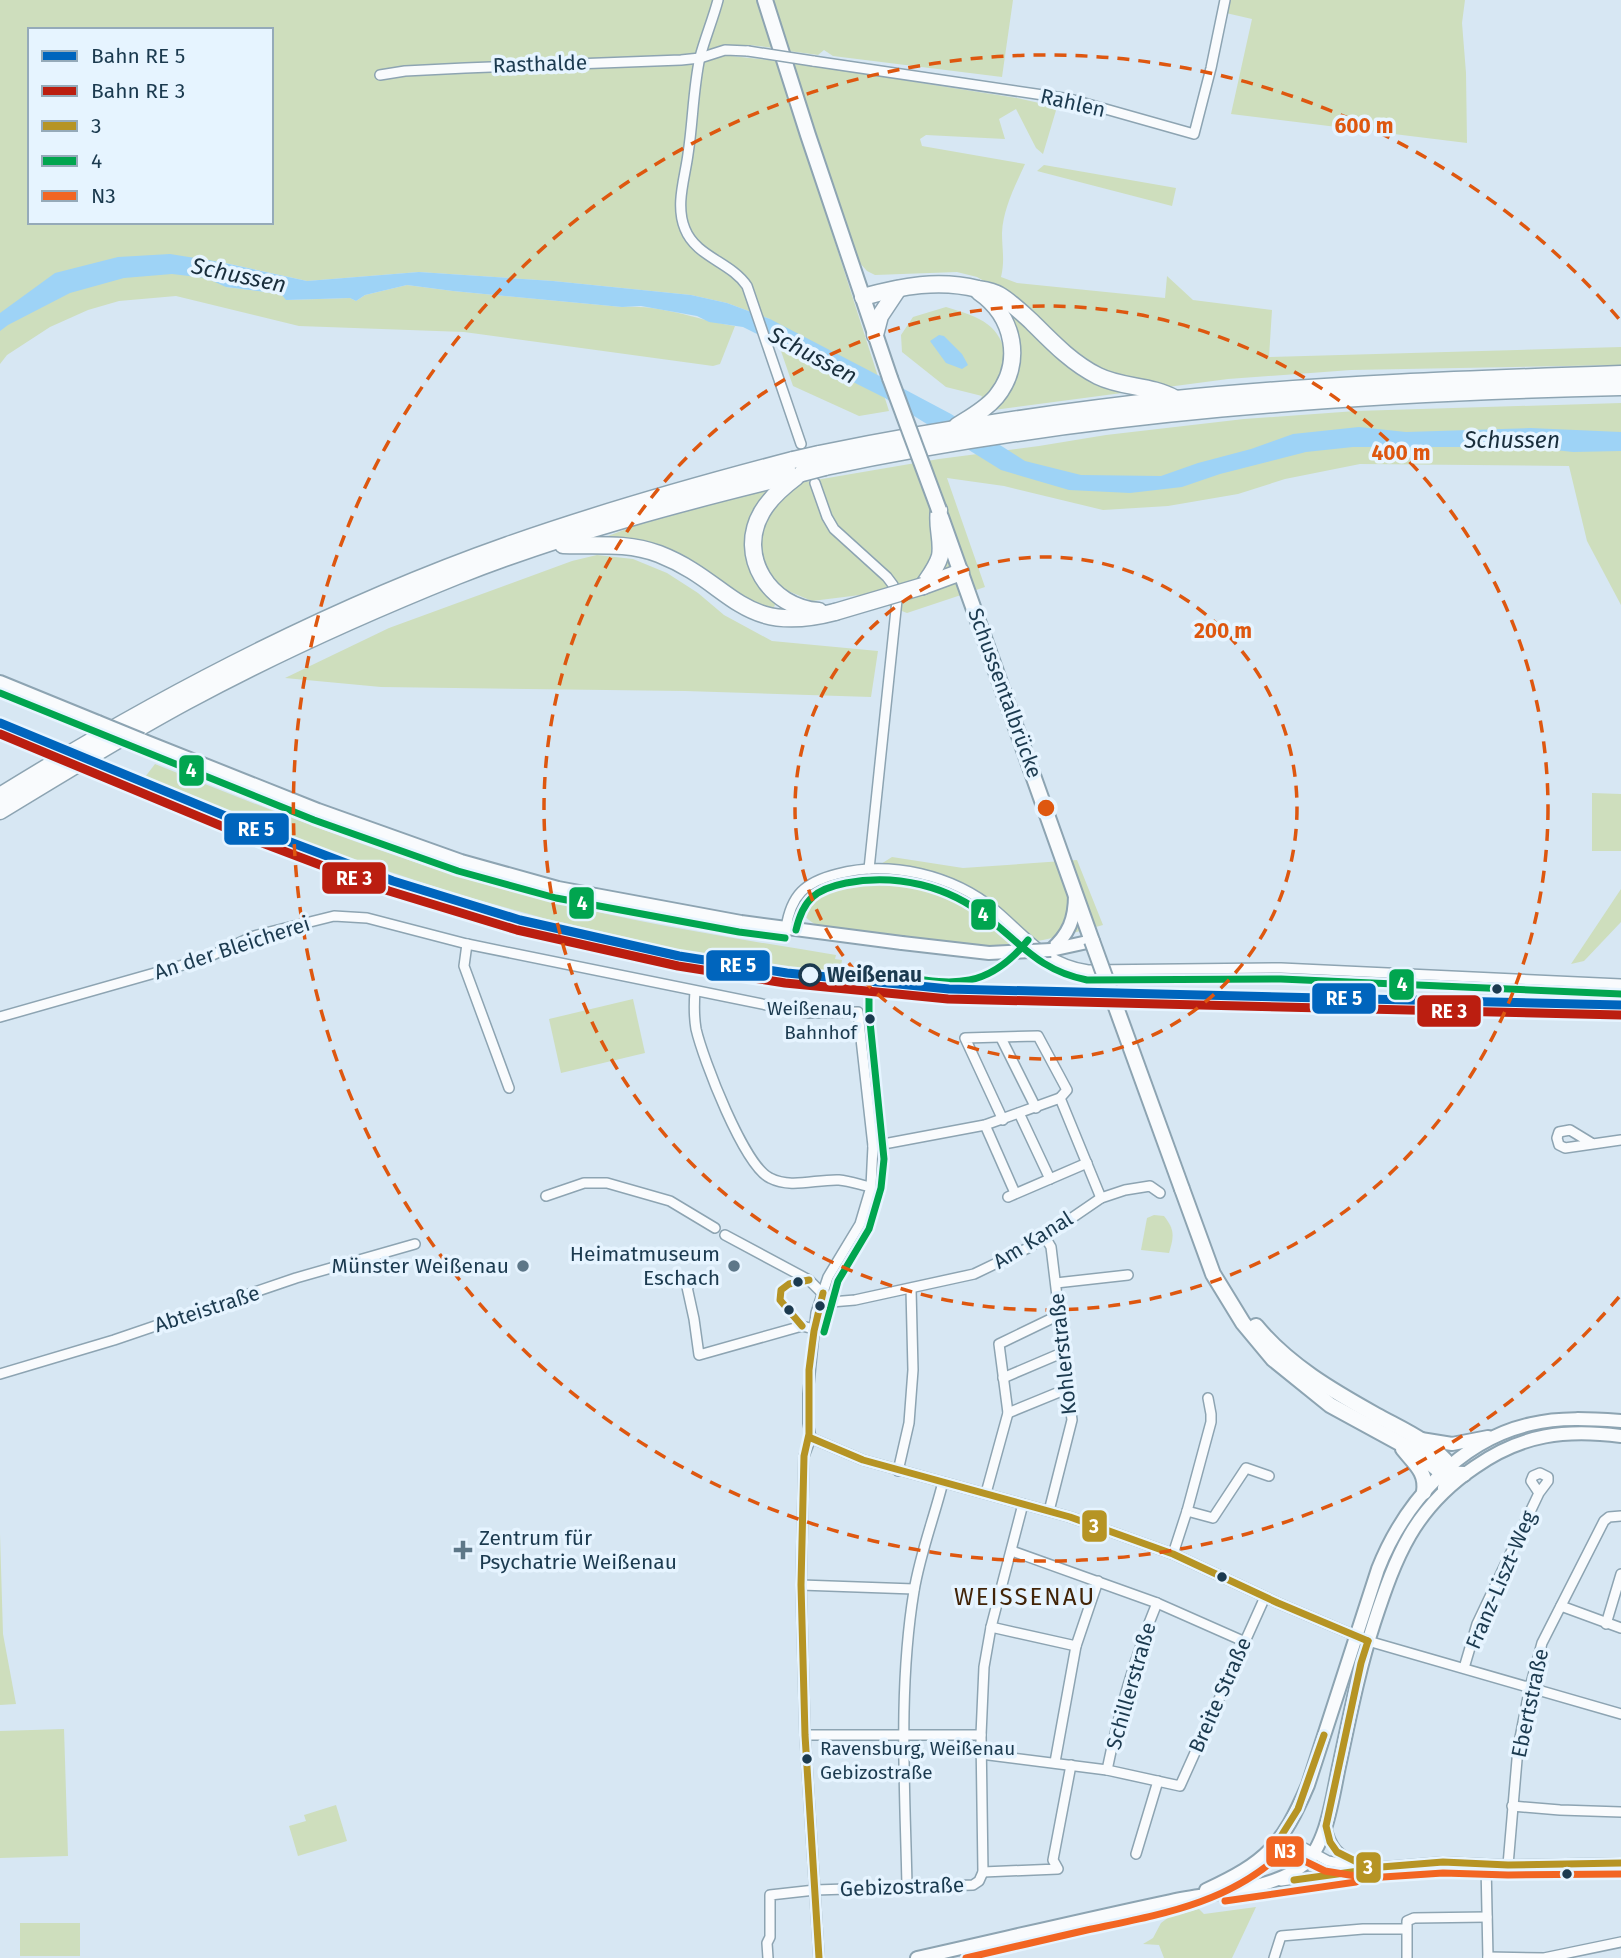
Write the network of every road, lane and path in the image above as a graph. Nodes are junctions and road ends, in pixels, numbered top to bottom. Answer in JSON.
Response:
{"nodes":[{"id":1,"x":718,"y":0,"type":"edge"},
{"id":2,"x":765,"y":0,"type":"edge"},
{"id":3,"x":1225,"y":0,"type":"edge"},
{"id":4,"x":700,"y":58,"type":"junction"},
{"id":5,"x":813,"y":61,"type":"joint"},
{"id":6,"x":380,"y":75,"type":"dead end"},
{"id":7,"x":971,"y":287,"type":"junction"},
{"id":8,"x":898,"y":289,"type":"junction"},
{"id":9,"x":863,"y":297,"type":"junction"},
{"id":10,"x":875,"y":335,"type":"junction"},
{"id":11,"x":1621,"y":374,"type":"edge"},
{"id":12,"x":1621,"y":387,"type":"edge"},
{"id":13,"x":1176,"y":399,"type":"junction"},
{"id":14,"x":951,"y":430,"type":"junction"},
{"id":15,"x":801,"y":444,"type":"dead end"},
{"id":16,"x":822,"y":461,"type":"junction"},
{"id":17,"x":803,"y":472,"type":"junction"},
{"id":18,"x":939,"y":510,"type":"junction"},
{"id":19,"x":566,"y":536,"type":"junction"},
{"id":20,"x":548,"y":538,"type":"junction"},
{"id":21,"x":961,"y":572,"type":"junction"},
{"id":22,"x":923,"y":586,"type":"junction"},
{"id":23,"x":835,"y":612,"type":"junction"},
{"id":24,"x":0,"y":682,"type":"edge"},
{"id":25,"x":0,"y":796,"type":"edge"},
{"id":26,"x":0,"y":811,"type":"edge"},
{"id":27,"x":869,"y":869,"type":"junction"},
{"id":28,"x":1075,"y":892,"type":"junction"},
{"id":29,"x":786,"y":928,"type":"junction"},
{"id":30,"x":1092,"y":941,"type":"junction"},
{"id":31,"x":467,"y":944,"type":"junction"},
{"id":32,"x":1051,"y":950,"type":"junction"},
{"id":33,"x":1621,"y":984,"type":"edge"},
{"id":34,"x":695,"y":991,"type":"junction"},
{"id":35,"x":0,"y":1017,"type":"edge"},
{"id":36,"x":1001,"y":1038,"type":"junction"},
{"id":37,"x":509,"y":1087,"type":"dead end"},
{"id":38,"x":1060,"y":1098,"type":"junction"},
{"id":39,"x":1036,"y":1108,"type":"junction"},
{"id":40,"x":1019,"y":1113,"type":"junction"},
{"id":41,"x":1003,"y":1119,"type":"junction"},
{"id":42,"x":985,"y":1125,"type":"junction"},
{"id":43,"x":1621,"y":1140,"type":"edge"},
{"id":44,"x":1593,"y":1143,"type":"dead end"},
{"id":45,"x":873,"y":1146,"type":"junction"},
{"id":46,"x":1087,"y":1163,"type":"junction"},
{"id":47,"x":1051,"y":1179,"type":"junction"},
{"id":48,"x":871,"y":1187,"type":"junction"},
{"id":49,"x":1160,"y":1193,"type":"dead end"},
{"id":50,"x":546,"y":1196,"type":"dead end"},
{"id":51,"x":1101,"y":1198,"type":"junction"},
{"id":52,"x":715,"y":1228,"type":"dead end"},
{"id":53,"x":726,"y":1235,"type":"dead end"},
{"id":54,"x":1045,"y":1237,"type":"junction"},
{"id":55,"x":415,"y":1244,"type":"dead end"},
{"id":56,"x":1205,"y":1250,"type":"junction"},
{"id":57,"x":1128,"y":1275,"type":"dead end"},
{"id":58,"x":691,"y":1283,"type":"dead end"},
{"id":59,"x":1056,"y":1283,"type":"junction"},
{"id":60,"x":911,"y":1289,"type":"junction"},
{"id":61,"x":823,"y":1293,"type":"junction"},
{"id":62,"x":1059,"y":1315,"type":"junction"},
{"id":63,"x":814,"y":1329,"type":"junction"},
{"id":64,"x":1064,"y":1352,"type":"junction"},
{"id":65,"x":0,"y":1374,"type":"edge"},
{"id":66,"x":1003,"y":1378,"type":"junction"},
{"id":67,"x":1069,"y":1388,"type":"junction"},
{"id":68,"x":1208,"y":1398,"type":"dead end"},
{"id":69,"x":1008,"y":1413,"type":"junction"},
{"id":70,"x":1621,"y":1422,"type":"edge"},
{"id":71,"x":1495,"y":1436,"type":"junction"},
{"id":72,"x":1621,"y":1436,"type":"edge"},
{"id":73,"x":811,"y":1438,"type":"junction"},
{"id":74,"x":1421,"y":1439,"type":"junction"},
{"id":75,"x":1397,"y":1443,"type":"junction"},
{"id":76,"x":898,"y":1471,"type":"junction"},
{"id":77,"x":1450,"y":1475,"type":"junction"},
{"id":78,"x":1269,"y":1476,"type":"dead end"},
{"id":79,"x":943,"y":1482,"type":"junction"},
{"id":80,"x":1424,"y":1492,"type":"junction"},
{"id":81,"x":986,"y":1493,"type":"junction"},
{"id":82,"x":1539,"y":1493,"type":"dead end"},
{"id":83,"x":1023,"y":1504,"type":"junction"},
{"id":84,"x":1049,"y":1511,"type":"junction"},
{"id":85,"x":1187,"y":1511,"type":"junction"},
{"id":86,"x":1621,"y":1516,"type":"edge"},
{"id":87,"x":1012,"y":1551,"type":"junction"},
{"id":88,"x":1173,"y":1554,"type":"junction"},
{"id":89,"x":1621,"y":1574,"type":"edge"},
{"id":90,"x":1098,"y":1581,"type":"junction"},
{"id":91,"x":801,"y":1585,"type":"junction"},
{"id":92,"x":914,"y":1589,"type":"junction"},
{"id":93,"x":1265,"y":1597,"type":"junction"},
{"id":94,"x":1157,"y":1603,"type":"junction"},
{"id":95,"x":1561,"y":1606,"type":"junction"},
{"id":96,"x":1606,"y":1624,"type":"junction"},
{"id":97,"x":991,"y":1627,"type":"junction"},
{"id":98,"x":1621,"y":1628,"type":"edge"},
{"id":99,"x":1355,"y":1636,"type":"junction"},
{"id":100,"x":1244,"y":1641,"type":"junction"},
{"id":101,"x":1368,"y":1641,"type":"junction"},
{"id":102,"x":1076,"y":1646,"type":"junction"},
{"id":103,"x":1464,"y":1668,"type":"junction"},
{"id":104,"x":1530,"y":1687,"type":"junction"},
{"id":105,"x":1621,"y":1714,"type":"edge"},
{"id":106,"x":903,"y":1734,"type":"junction"},
{"id":107,"x":805,"y":1735,"type":"junction"},
{"id":108,"x":981,"y":1735,"type":"junction"},
{"id":109,"x":981,"y":1754,"type":"junction"},
{"id":110,"x":1055,"y":1762,"type":"junction"},
{"id":111,"x":1071,"y":1765,"type":"junction"},
{"id":112,"x":1107,"y":1770,"type":"junction"},
{"id":113,"x":1158,"y":1781,"type":"junction"},
{"id":114,"x":1512,"y":1806,"type":"junction"},
{"id":115,"x":1621,"y":1812,"type":"edge"},
{"id":116,"x":1326,"y":1826,"type":"junction"},
{"id":117,"x":1281,"y":1840,"type":"junction"},
{"id":118,"x":1314,"y":1853,"type":"junction"},
{"id":119,"x":1136,"y":1854,"type":"dead end"},
{"id":120,"x":1621,"y":1863,"type":"edge"},
{"id":121,"x":1486,"y":1864,"type":"junction"},
{"id":122,"x":1508,"y":1865,"type":"junction"},
{"id":123,"x":1369,"y":1868,"type":"junction"},
{"id":124,"x":983,"y":1872,"type":"junction"},
{"id":125,"x":1261,"y":1884,"type":"junction"},
{"id":126,"x":906,"y":1886,"type":"junction"},
{"id":127,"x":815,"y":1890,"type":"junction"},
{"id":128,"x":1193,"y":1896,"type":"junction"},
{"id":129,"x":1487,"y":1917,"type":"junction"},
{"id":130,"x":1406,"y":1929,"type":"junction"},
{"id":131,"x":1621,"y":1942,"type":"edge"},
{"id":132,"x":1488,"y":1957,"type":"edge"},
{"id":133,"x":768,"y":1958,"type":"edge"},
{"id":134,"x":819,"y":1958,"type":"edge"},
{"id":135,"x":917,"y":1958,"type":"edge"},
{"id":136,"x":1274,"y":1958,"type":"edge"},
{"id":137,"x":1407,"y":1958,"type":"edge"}],
"edges":[{"from":1,"to":4,"type":"street"},
{"from":2,"to":9,"type":"main road","name":"Schussentalbrücke"},
{"from":3,"to":5,"type":"street","name":"Rahlen"},
{"from":4,"to":5,"type":"street","name":"Rasthalde","bridge":true},
{"from":4,"to":6,"type":"street","name":"Rasthalde"},
{"from":4,"to":15,"type":"street"},
{"from":7,"to":8,"type":"highway"},
{"from":7,"to":13,"type":"highway"},
{"from":7,"to":14,"type":"highway"},
{"from":8,"to":9,"type":"highway"},
{"from":8,"to":10,"type":"highway"},
{"from":9,"to":10,"type":"main road","name":"Schussentalbrücke"},
{"from":10,"to":18,"type":"main road","name":"Schussentalbrücke","bridge":true},
{"from":11,"to":13,"type":"highway"},
{"from":12,"to":16,"type":"highway"},
{"from":13,"to":14,"type":"highway"},
{"from":14,"to":16,"type":"highway"},
{"from":16,"to":17,"type":"highway","bridge":true},
{"from":17,"to":19,"type":"highway"},
{"from":17,"to":23,"type":"highway"},
{"from":17,"to":27,"type":"street"},
{"from":18,"to":21,"type":"main road","name":"Schussentalbrücke"},
{"from":18,"to":22,"type":"highway"},
{"from":19,"to":20,"type":"highway"},
{"from":19,"to":23,"type":"highway"},
{"from":20,"to":25,"type":"highway"},
{"from":20,"to":26,"type":"highway"},
{"from":21,"to":22,"type":"highway"},
{"from":21,"to":28,"type":"main road","name":"Schussentalbrücke"},
{"from":22,"to":23,"type":"highway","bridge":true},
{"from":24,"to":29,"type":"main road","bridge":true},
{"from":27,"to":29,"type":"street"},
{"from":27,"to":33,"type":"street"},
{"from":28,"to":30,"type":"main road","name":"Schussentalbrücke"},
{"from":28,"to":32,"type":"main road"},
{"from":29,"to":32,"type":"main road","bridge":true},
{"from":30,"to":32,"type":"main road"},
{"from":30,"to":56,"type":"main road","name":"Schussentalbrücke","bridge":true},
{"from":31,"to":34,"type":"street","name":"An der Bleicherei"},
{"from":31,"to":35,"type":"street","name":"An der Bleicherei"},
{"from":31,"to":37,"type":"street"},
{"from":34,"to":45,"type":"street","name":"An der Bleicherei"},
{"from":34,"to":48,"type":"street"},
{"from":36,"to":38,"type":"street"},
{"from":36,"to":39,"type":"street"},
{"from":36,"to":41,"type":"street"},
{"from":38,"to":39,"type":"street"},
{"from":38,"to":46,"type":"street"},
{"from":39,"to":40,"type":"street"},
{"from":40,"to":41,"type":"street"},
{"from":40,"to":47,"type":"street"},
{"from":41,"to":42,"type":"street"},
{"from":42,"to":45,"type":"street"},
{"from":42,"to":47,"type":"street"},
{"from":43,"to":44,"type":"street"},
{"from":45,"to":48,"type":"street"},
{"from":46,"to":47,"type":"street"},
{"from":46,"to":51,"type":"street"},
{"from":48,"to":61,"type":"street"},
{"from":49,"to":51,"type":"street","name":"Am Kanal"},
{"from":50,"to":52,"type":"street"},
{"from":51,"to":54,"type":"street","name":"Am Kanal"},
{"from":53,"to":61,"type":"street"},
{"from":54,"to":59,"type":"street","name":"Kohlerstraße"},
{"from":54,"to":60,"type":"street","name":"Am Kanal"},
{"from":55,"to":65,"type":"street","name":"Abteistraße"},
{"from":56,"to":74,"type":"main road"},
{"from":56,"to":75,"type":"main road"},
{"from":57,"to":59,"type":"street"},
{"from":58,"to":63,"type":"street"},
{"from":59,"to":62,"type":"street","name":"Kohlerstraße"},
{"from":60,"to":61,"type":"street","name":"Am Kanal"},
{"from":60,"to":76,"type":"street"},
{"from":61,"to":63,"type":"street"},
{"from":62,"to":64,"type":"street","name":"Kohlerstraße"},
{"from":62,"to":66,"type":"street"},
{"from":63,"to":73,"type":"street"},
{"from":64,"to":66,"type":"street"},
{"from":64,"to":67,"type":"street","name":"Kohlerstraße"},
{"from":66,"to":69,"type":"street"},
{"from":67,"to":69,"type":"street"},
{"from":67,"to":84,"type":"street","name":"Kohlerstraße"},
{"from":68,"to":85,"type":"street"},
{"from":69,"to":81,"type":"street"},
{"from":70,"to":71,"type":"main road"},
{"from":71,"to":74,"type":"main road"},
{"from":71,"to":77,"type":"main road"},
{"from":72,"to":77,"type":"main road"},
{"from":73,"to":76,"type":"street"},
{"from":73,"to":91,"type":"street"},
{"from":74,"to":77,"type":"main road"},
{"from":75,"to":77,"type":"main road"},
{"from":75,"to":80,"type":"main road"},
{"from":76,"to":79,"type":"street"},
{"from":77,"to":80,"type":"main road"},
{"from":77,"to":101,"type":"main road"},
{"from":78,"to":85,"type":"street"},
{"from":79,"to":81,"type":"street"},
{"from":79,"to":92,"type":"street"},
{"from":80,"to":99,"type":"main road"},
{"from":81,"to":83,"type":"street"},
{"from":82,"to":103,"type":"street","name":"Franz-Liszt-Weg"},
{"from":83,"to":84,"type":"street"},
{"from":83,"to":87,"type":"street"},
{"from":84,"to":88,"type":"street"},
{"from":85,"to":88,"type":"street"},
{"from":86,"to":95,"type":"street","name":"Ebertstraße"},
{"from":87,"to":90,"type":"street"},
{"from":87,"to":97,"type":"street"},
{"from":88,"to":93,"type":"street"},
{"from":89,"to":96,"type":"street"},
{"from":90,"to":94,"type":"street"},
{"from":90,"to":102,"type":"street"},
{"from":91,"to":92,"type":"street"},
{"from":91,"to":107,"type":"street"},
{"from":92,"to":106,"type":"street"},
{"from":93,"to":99,"type":"street"},
{"from":93,"to":100,"type":"street","name":"Breite Straße"},
{"from":94,"to":100,"type":"street"},
{"from":94,"to":112,"type":"street","name":"Schillerstraße"},
{"from":95,"to":96,"type":"street"},
{"from":95,"to":104,"type":"street","name":"Ebertstraße"},
{"from":96,"to":98,"type":"street"},
{"from":97,"to":102,"type":"street"},
{"from":97,"to":108,"type":"street"},
{"from":99,"to":101,"type":"street"},
{"from":99,"to":117,"type":"main road"},
{"from":100,"to":113,"type":"street","name":"Breite Straße"},
{"from":101,"to":103,"type":"street"},
{"from":101,"to":116,"type":"main road"},
{"from":102,"to":110,"type":"street"},
{"from":103,"to":104,"type":"street"},
{"from":104,"to":105,"type":"street"},
{"from":104,"to":114,"type":"street","name":"Ebertstraße"},
{"from":106,"to":107,"type":"street"},
{"from":106,"to":108,"type":"street"},
{"from":106,"to":126,"type":"street"},
{"from":107,"to":127,"type":"street"},
{"from":108,"to":109,"type":"street"},
{"from":109,"to":110,"type":"street"},
{"from":109,"to":124,"type":"street"},
{"from":110,"to":111,"type":"street"},
{"from":111,"to":112,"type":"street"},
{"from":111,"to":124,"type":"street"},
{"from":112,"to":113,"type":"street"},
{"from":113,"to":119,"type":"street"},
{"from":114,"to":115,"type":"street"},
{"from":114,"to":122,"type":"street","name":"Ebertstraße"},
{"from":116,"to":118,"type":"main road"},
{"from":116,"to":123,"type":"street"},
{"from":117,"to":118,"type":"street"},
{"from":117,"to":128,"type":"main road"},
{"from":118,"to":123,"type":"street"},
{"from":118,"to":125,"type":"main road"},
{"from":120,"to":122,"type":"street"},
{"from":121,"to":122,"type":"street"},
{"from":121,"to":123,"type":"street"},
{"from":121,"to":129,"type":"street"},
{"from":123,"to":125,"type":"street"},
{"from":124,"to":126,"type":"street","name":"Gebizostraße"},
{"from":125,"to":128,"type":"main road"},
{"from":126,"to":127,"type":"street","name":"Gebizostraße"},
{"from":127,"to":133,"type":"street","name":"Gebizostraße"},
{"from":127,"to":134,"type":"street"},
{"from":128,"to":135,"type":"main road"},
{"from":129,"to":130,"type":"street"},
{"from":129,"to":132,"type":"street"},
{"from":130,"to":136,"type":"street"},
{"from":130,"to":137,"type":"street"},
{"from":131,"to":132,"type":"street"}]}
